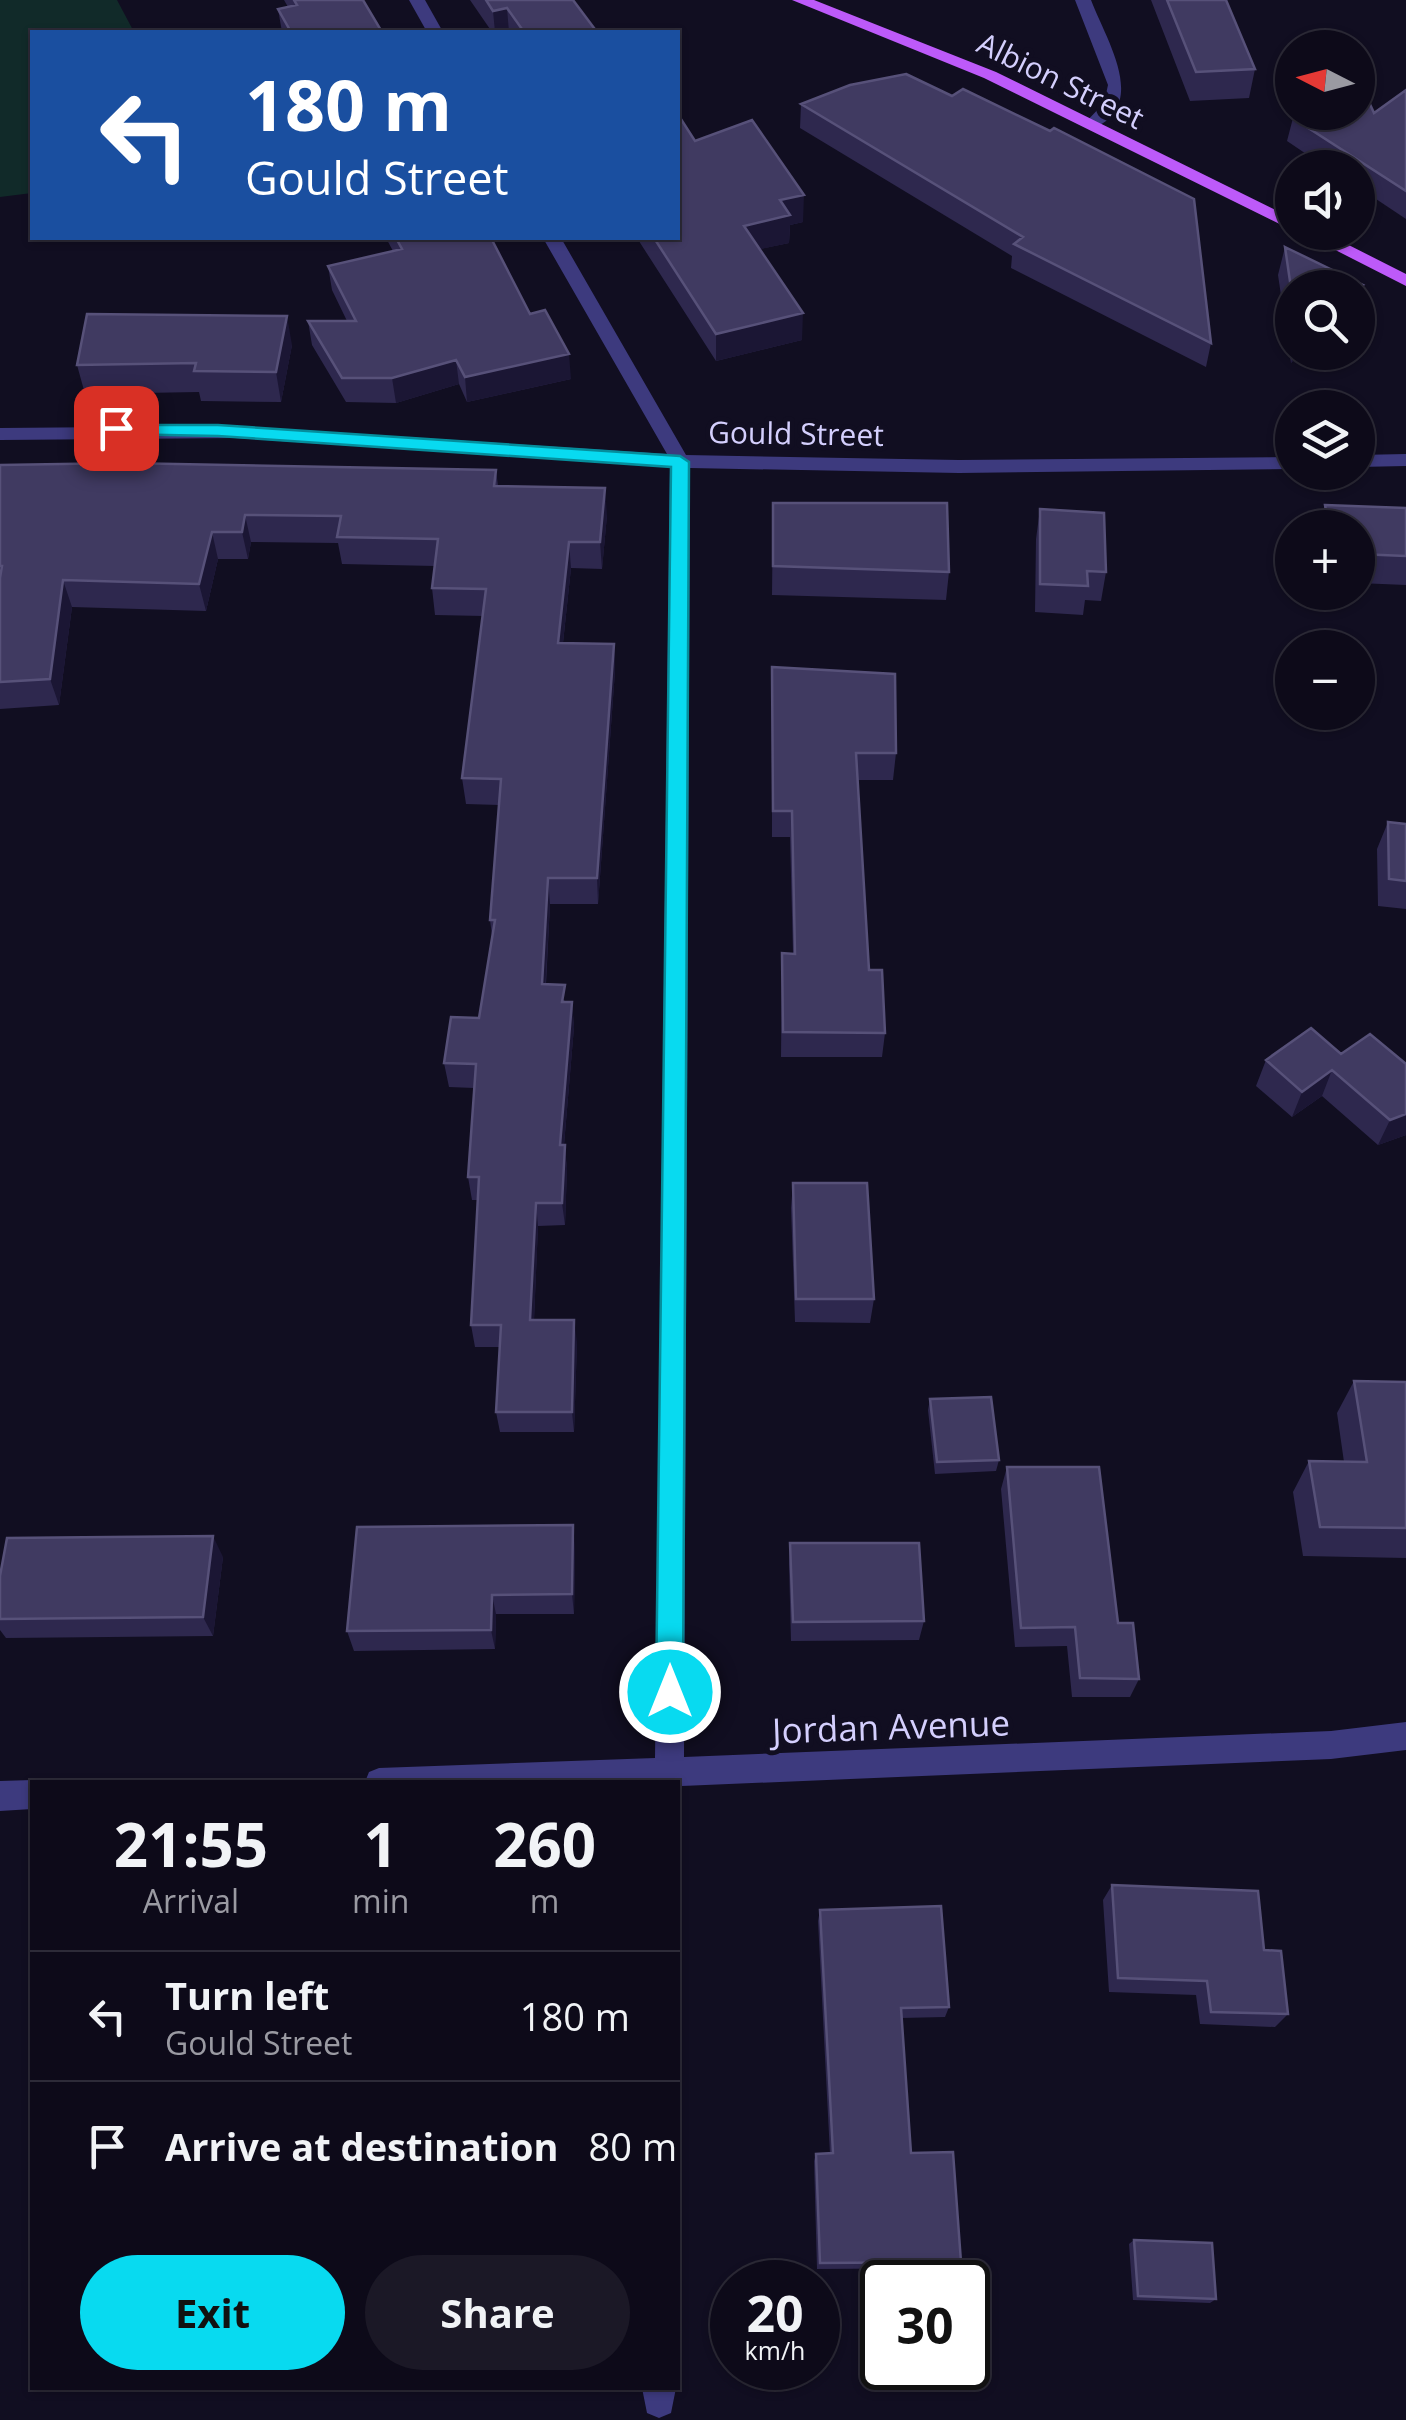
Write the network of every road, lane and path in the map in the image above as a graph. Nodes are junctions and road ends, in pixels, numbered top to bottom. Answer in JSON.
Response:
{"nodes":[{"id":1,"x":416,"y":0,"type":"edge"},
{"id":2,"x":800,"y":0,"type":"edge"},
{"id":3,"x":1083,"y":0,"type":"edge"},
{"id":4,"x":434,"y":30,"type":"edge"},
{"id":5,"x":1092,"y":124,"type":"junction"},
{"id":6,"x":1275,"y":216,"type":"edge"},
{"id":7,"x":553,"y":240,"type":"edge"},
{"id":8,"x":1344,"y":250,"type":"edge"},
{"id":9,"x":1406,"y":281,"type":"edge"},
{"id":10,"x":0,"y":434,"type":"edge"},
{"id":11,"x":1406,"y":460,"type":"edge"},
{"id":12,"x":1375,"y":461,"type":"edge"},
{"id":13,"x":680,"y":462,"type":"junction"},
{"id":14,"x":1275,"y":462,"type":"edge"},
{"id":15,"x":1406,"y":1736,"type":"edge"},
{"id":16,"x":669,"y":1777,"type":"edge"},
{"id":17,"x":495,"y":1780,"type":"edge"},
{"id":18,"x":30,"y":1795,"type":"edge"},
{"id":19,"x":0,"y":1796,"type":"edge"}],
"edges":[{"from":1,"to":4,"type":"street"},
{"from":2,"to":5,"type":"main road","name":"Albion Street"},
{"from":3,"to":5,"type":"street"},
{"from":5,"to":6,"type":"main road","name":"Albion Street"},
{"from":7,"to":13,"type":"street"},
{"from":8,"to":9,"type":"main road"},
{"from":10,"to":13,"type":"street","name":"Gould Street"},
{"from":11,"to":12,"type":"street"},
{"from":13,"to":14,"type":"street","name":"Gould Street"},
{"from":13,"to":16,"type":"street"},
{"from":15,"to":16,"type":"street","name":"Jordan Avenue"},
{"from":16,"to":17,"type":"street","name":"Jordan Avenue"},
{"from":18,"to":19,"type":"street"}]}
